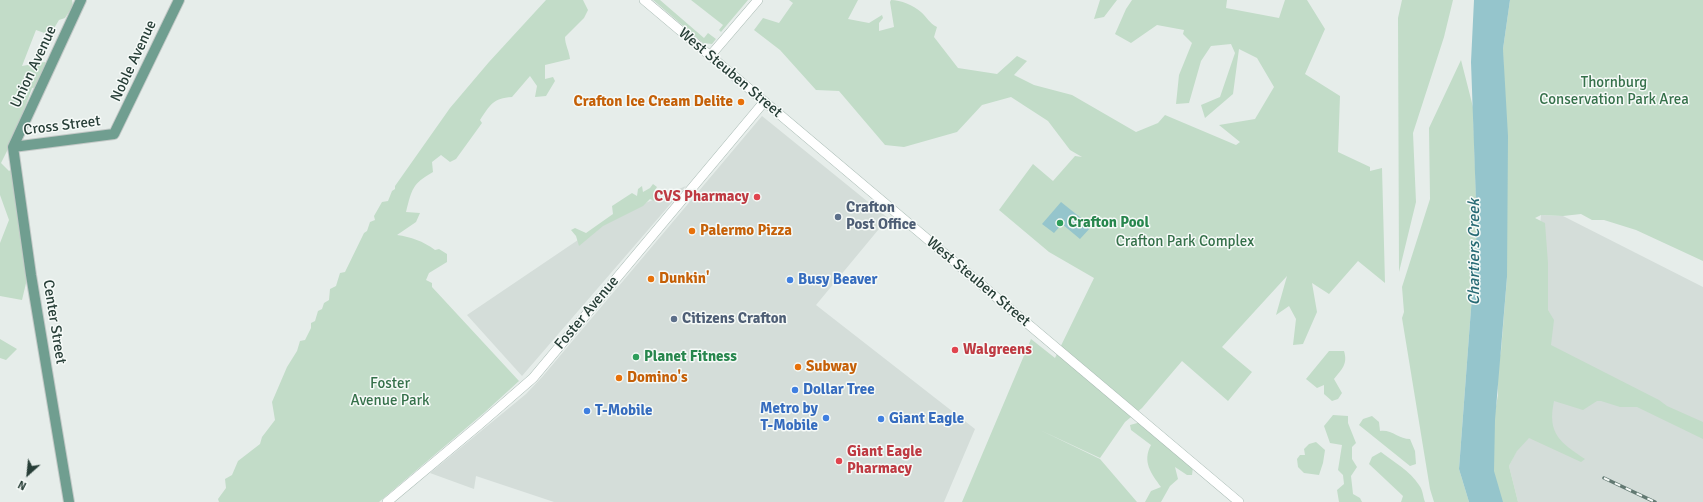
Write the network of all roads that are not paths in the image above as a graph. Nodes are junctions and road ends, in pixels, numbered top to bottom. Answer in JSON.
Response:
{"nodes":[{"id":1,"x":82,"y":0,"type":"edge"},
{"id":2,"x":179,"y":0,"type":"edge"},
{"id":3,"x":644,"y":0,"type":"edge"},
{"id":4,"x":758,"y":0,"type":"edge"},
{"id":5,"x":710,"y":56,"type":"junction"},
{"id":6,"x":764,"y":102,"type":"junction"},
{"id":7,"x":114,"y":134,"type":"joint"},
{"id":8,"x":13,"y":147,"type":"junction"},
{"id":9,"x":69,"y":502,"type":"edge"},
{"id":10,"x":387,"y":502,"type":"edge"},
{"id":11,"x":1239,"y":502,"type":"edge"}],
"edges":[{"from":1,"to":8,"type":"main road","name":"Union Avenue"},
{"from":2,"to":7,"type":"main road","name":"Noble Avenue"},
{"from":3,"to":5,"type":"main road","name":"West Steuben Street"},
{"from":4,"to":5,"type":"main road"},
{"from":5,"to":6,"type":"main road","name":"West Steuben Street"},
{"from":6,"to":10,"type":"main road","name":"Foster Avenue"},
{"from":6,"to":11,"type":"main road","name":"West Steuben Street"},
{"from":7,"to":8,"type":"main road","name":"Cross Street"},
{"from":8,"to":9,"type":"main road","name":"Center Street"}]}
